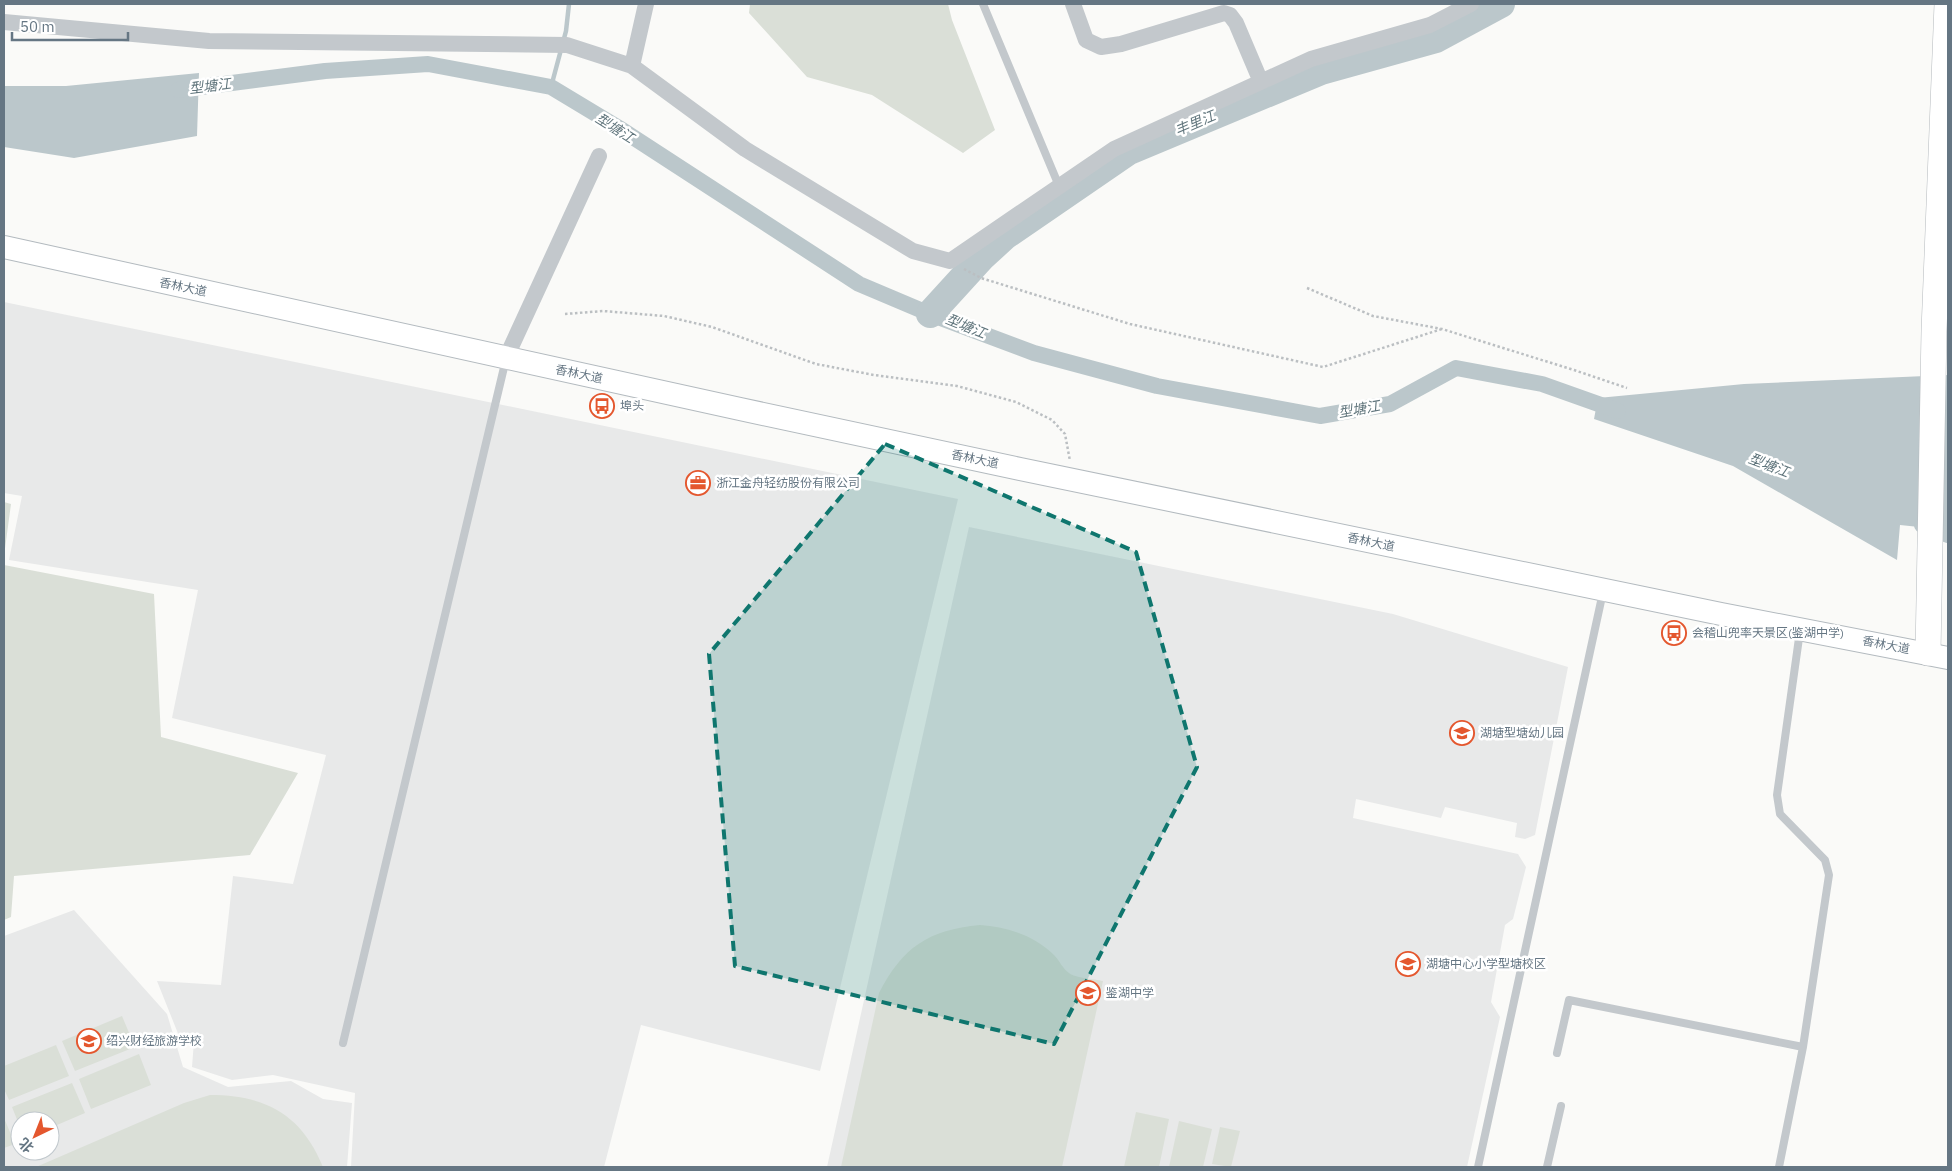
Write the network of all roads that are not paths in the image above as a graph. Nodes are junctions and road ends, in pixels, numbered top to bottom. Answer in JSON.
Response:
{"nodes":[{"id":1,"x":646,"y":4,"type":"edge"},
{"id":2,"x":983,"y":4,"type":"edge"},
{"id":3,"x":1073,"y":4,"type":"edge"},
{"id":4,"x":1471,"y":4,"type":"edge"},
{"id":5,"x":1947,"y":4,"type":"edge"},
{"id":6,"x":4,"y":22,"type":"edge"},
{"id":7,"x":632,"y":66,"type":"junction"},
{"id":8,"x":1261,"y":82,"type":"junction"},
{"id":9,"x":599,"y":156,"type":"dead end"},
{"id":10,"x":1060,"y":186,"type":"junction"},
{"id":11,"x":4,"y":247,"type":"edge"},
{"id":12,"x":506,"y":358,"type":"junction"},
{"id":13,"x":1603,"y":590,"type":"junction"},
{"id":14,"x":1800,"y":629,"type":"junction"},
{"id":15,"x":1938,"y":656,"type":"edge"},
{"id":16,"x":343,"y":1043,"type":"dead end"},
{"id":17,"x":1803,"y":1047,"type":"junction"},
{"id":18,"x":1558,"y":1053,"type":"dead end"},
{"id":19,"x":1561,"y":1106,"type":"dead end"},
{"id":20,"x":1478,"y":1167,"type":"edge"},
{"id":21,"x":1547,"y":1167,"type":"edge"},
{"id":22,"x":1779,"y":1167,"type":"edge"}],
"edges":[{"from":1,"to":7,"type":"street"},
{"from":2,"to":10,"type":"lane"},
{"from":3,"to":8,"type":"street"},
{"from":4,"to":8,"type":"street"},
{"from":5,"to":15,"type":"main road"},
{"from":6,"to":7,"type":"street"},
{"from":7,"to":10,"type":"street"},
{"from":8,"to":10,"type":"street"},
{"from":9,"to":12,"type":"street"},
{"from":11,"to":12,"type":"main road","name":"香林大道"},
{"from":12,"to":13,"type":"main road","name":"香林大道"},
{"from":12,"to":16,"type":"lane"},
{"from":13,"to":14,"type":"main road","name":"香林大道"},
{"from":13,"to":20,"type":"lane"},
{"from":14,"to":15,"type":"main road","name":"香林大道"},
{"from":14,"to":17,"type":"lane"},
{"from":17,"to":18,"type":"lane"},
{"from":17,"to":22,"type":"lane"},
{"from":19,"to":21,"type":"lane"}]}
